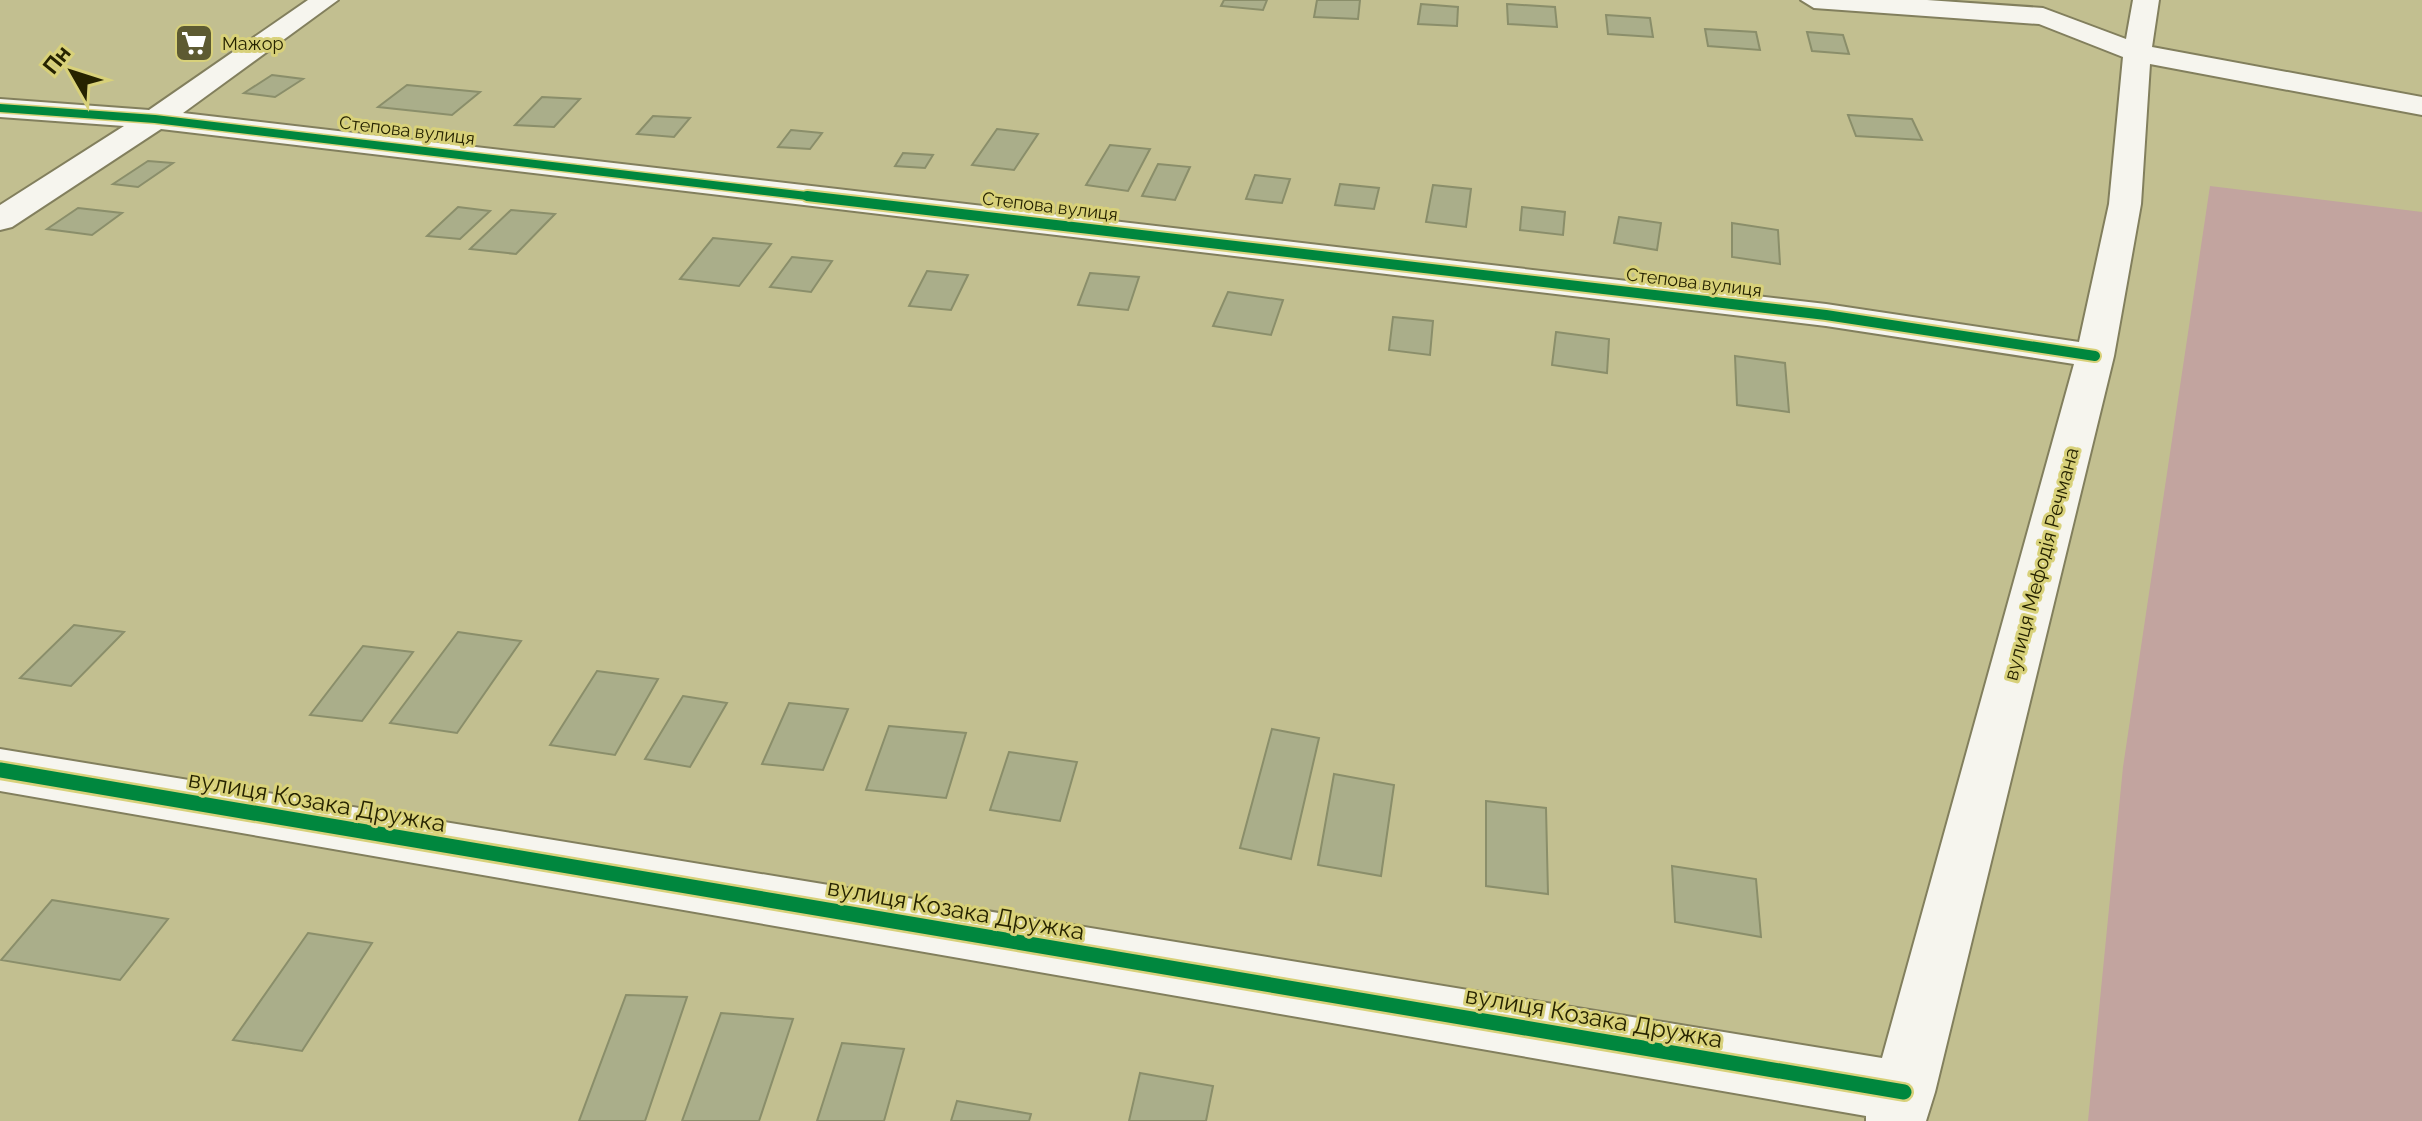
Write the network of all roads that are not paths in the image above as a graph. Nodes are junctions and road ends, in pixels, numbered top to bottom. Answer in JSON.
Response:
{"nodes":[{"id":1,"x":325,"y":0,"type":"edge"},
{"id":2,"x":1814,"y":0,"type":"edge"},
{"id":3,"x":2146,"y":0,"type":"edge"},
{"id":4,"x":2137,"y":53,"type":"junction"},
{"id":5,"x":2422,"y":106,"type":"edge"},
{"id":6,"x":0,"y":108,"type":"edge"},
{"id":7,"x":155,"y":119,"type":"junction"},
{"id":8,"x":0,"y":220,"type":"edge"},
{"id":9,"x":2095,"y":356,"type":"junction"},
{"id":10,"x":0,"y":770,"type":"edge"},
{"id":11,"x":1900,"y":1107,"type":"edge"}],
"edges":[{"from":1,"to":7,"type":"street"},
{"from":2,"to":4,"type":"street"},
{"from":3,"to":4,"type":"street","name":"вулиця Мефодія Речмана"},
{"from":4,"to":5,"type":"street"},
{"from":4,"to":9,"type":"street","name":"вулиця Мефодія Речмана"},
{"from":6,"to":7,"type":"street","name":"Степова вулиця"},
{"from":7,"to":8,"type":"street"},
{"from":7,"to":9,"type":"street","name":"Степова вулиця"},
{"from":9,"to":11,"type":"street","name":"вулиця Мефодія Речмана"},
{"from":10,"to":11,"type":"street","name":"вулиця Козака Дружка"}]}
